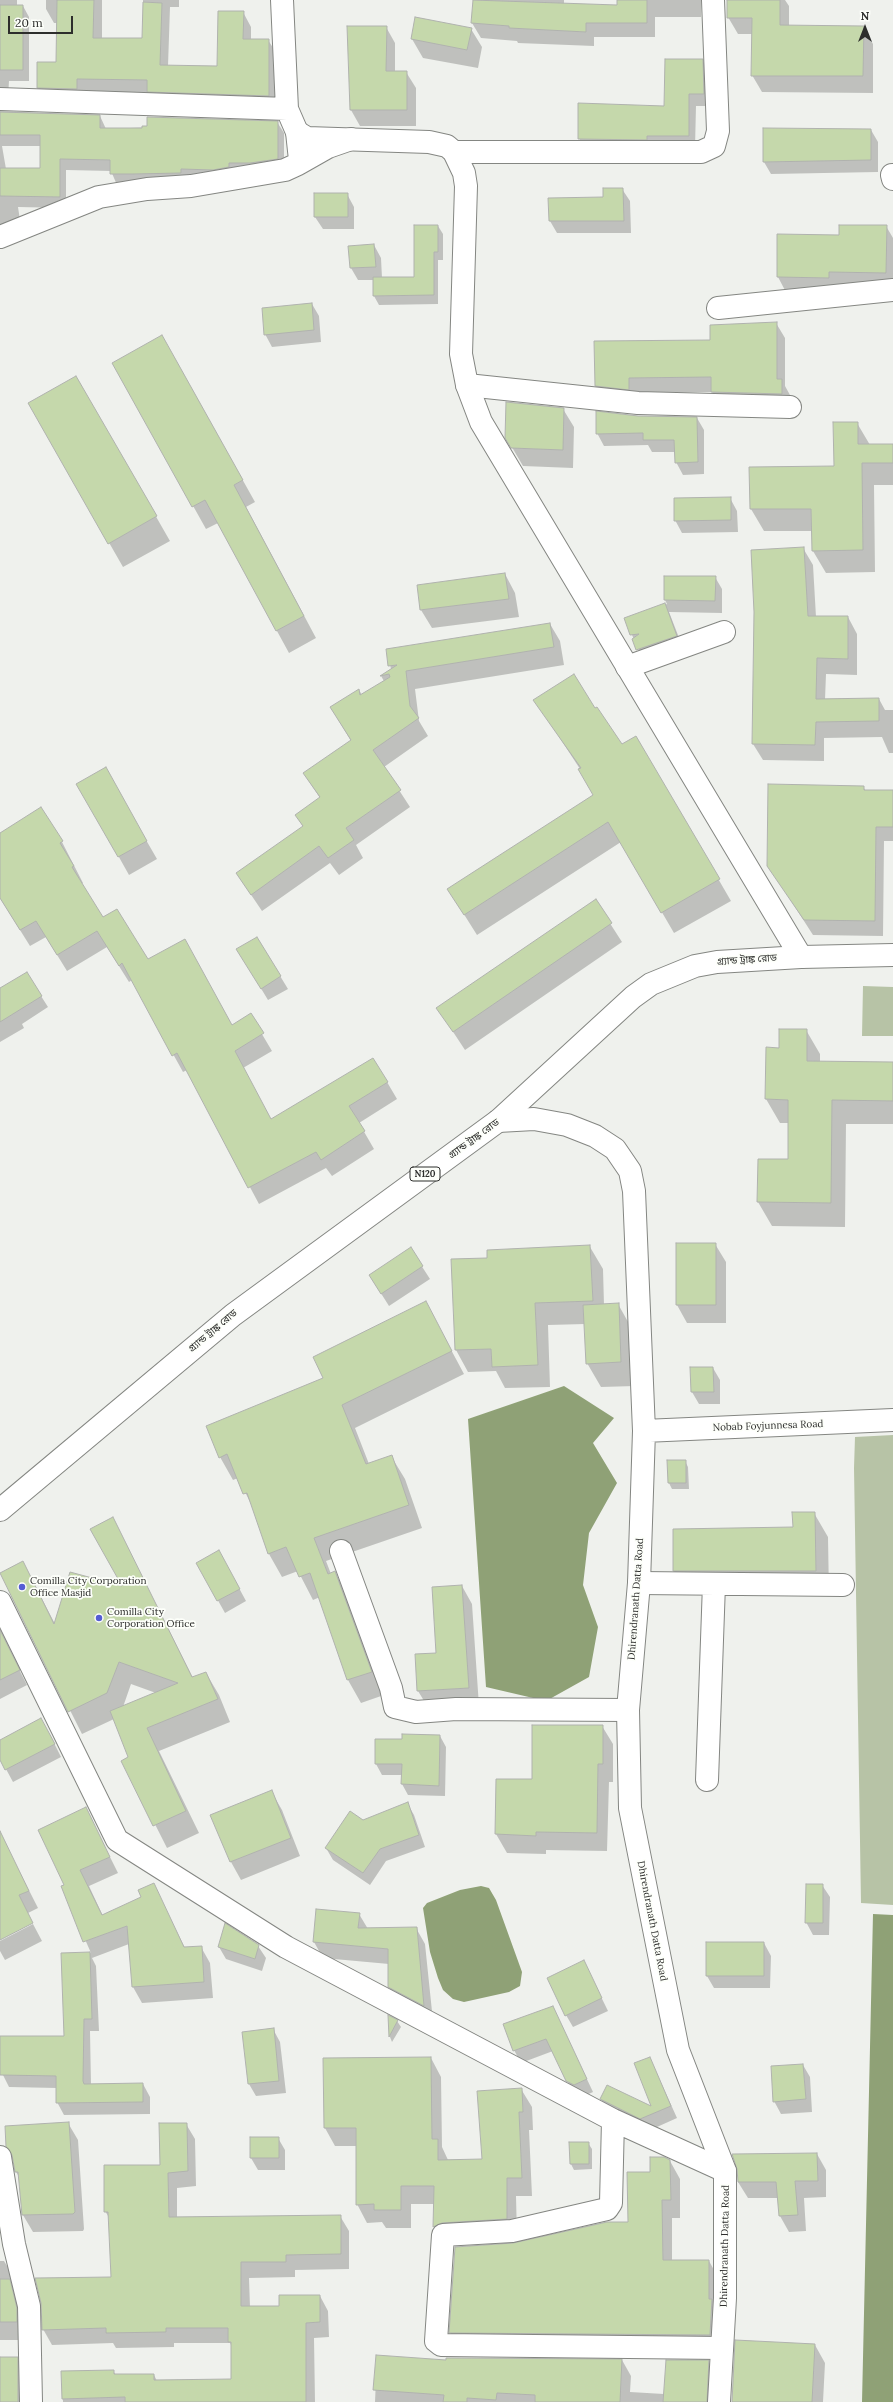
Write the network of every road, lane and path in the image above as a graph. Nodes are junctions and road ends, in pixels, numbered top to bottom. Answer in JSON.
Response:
{"nodes":[{"id":1,"x":282,"y":0,"type":"edge"},
{"id":2,"x":713,"y":0,"type":"edge"},
{"id":3,"x":0,"y":99,"type":"edge"},
{"id":4,"x":287,"y":108,"type":"junction"},
{"id":5,"x":297,"y":132,"type":"junction"},
{"id":6,"x":351,"y":139,"type":"junction"},
{"id":7,"x":454,"y":152,"type":"junction"},
{"id":8,"x":298,"y":164,"type":"junction"},
{"id":9,"x":0,"y":237,"type":"edge"},
{"id":10,"x":893,"y":290,"type":"edge"},
{"id":11,"x":718,"y":308,"type":"dead end"},
{"id":12,"x":467,"y":385,"type":"junction"},
{"id":13,"x":790,"y":407,"type":"dead end"},
{"id":14,"x":724,"y":632,"type":"dead end"},
{"id":15,"x":627,"y":667,"type":"junction"},
{"id":16,"x":893,"y":955,"type":"edge"},
{"id":17,"x":801,"y":957,"type":"junction"},
{"id":18,"x":498,"y":1121,"type":"junction"},
{"id":19,"x":893,"y":1420,"type":"edge"},
{"id":20,"x":644,"y":1431,"type":"junction"},
{"id":21,"x":0,"y":1510,"type":"edge"},
{"id":22,"x":341,"y":1551,"type":"dead end"},
{"id":23,"x":639,"y":1583,"type":"junction"},
{"id":24,"x":714,"y":1584,"type":"junction"},
{"id":25,"x":843,"y":1586,"type":"dead end"},
{"id":26,"x":0,"y":1602,"type":"edge"},
{"id":27,"x":628,"y":1710,"type":"junction"},
{"id":28,"x":707,"y":1780,"type":"dead end"},
{"id":29,"x":613,"y":2120,"type":"junction"},
{"id":30,"x":0,"y":2157,"type":"edge"},
{"id":31,"x":725,"y":2171,"type":"junction"},
{"id":32,"x":722,"y":2348,"type":"junction"},
{"id":33,"x":31,"y":2402,"type":"edge"},
{"id":34,"x":719,"y":2402,"type":"edge"}],
"edges":[{"from":1,"to":4,"type":"main road"},
{"from":2,"to":7,"type":"main road"},
{"from":3,"to":4,"type":"main road"},
{"from":4,"to":5,"type":"main road"},
{"from":5,"to":6,"type":"main road"},
{"from":5,"to":8,"type":"main road"},
{"from":6,"to":7,"type":"main road"},
{"from":6,"to":8,"type":"main road"},
{"from":7,"to":12,"type":"main road"},
{"from":8,"to":9,"type":"main road"},
{"from":10,"to":11,"type":"main road"},
{"from":12,"to":13,"type":"main road"},
{"from":12,"to":15,"type":"main road"},
{"from":14,"to":15,"type":"main road"},
{"from":15,"to":17,"type":"main road"},
{"from":16,"to":17,"type":"main road","name":"গ্র্যান্ড ট্রাঙ্ক রোড","number":"N120"},
{"from":17,"to":18,"type":"main road","name":"গ্র্যান্ড ট্রাঙ্ক রোড","number":"N120"},
{"from":18,"to":20,"type":"main road","name":"Dhirendranath Datta Road"},
{"from":18,"to":21,"type":"main road","name":"গ্র্যান্ড ট্রাঙ্ক রোড","number":"N120"},
{"from":19,"to":20,"type":"main road","name":"Nobab Foyjunnesa Road"},
{"from":20,"to":23,"type":"main road","name":"Dhirendranath Datta Road"},
{"from":22,"to":27,"type":"main road"},
{"from":23,"to":24,"type":"main road"},
{"from":23,"to":27,"type":"main road","name":"Dhirendranath Datta Road"},
{"from":24,"to":25,"type":"main road"},
{"from":24,"to":28,"type":"main road"},
{"from":26,"to":29,"type":"main road"},
{"from":27,"to":31,"type":"main road","name":"Dhirendranath Datta Road"},
{"from":29,"to":31,"type":"main road"},
{"from":29,"to":32,"type":"main road"},
{"from":30,"to":33,"type":"main road"},
{"from":31,"to":32,"type":"main road","name":"Dhirendranath Datta Road"},
{"from":32,"to":34,"type":"main road","name":"Dhirendranath Datta Road"}]}
